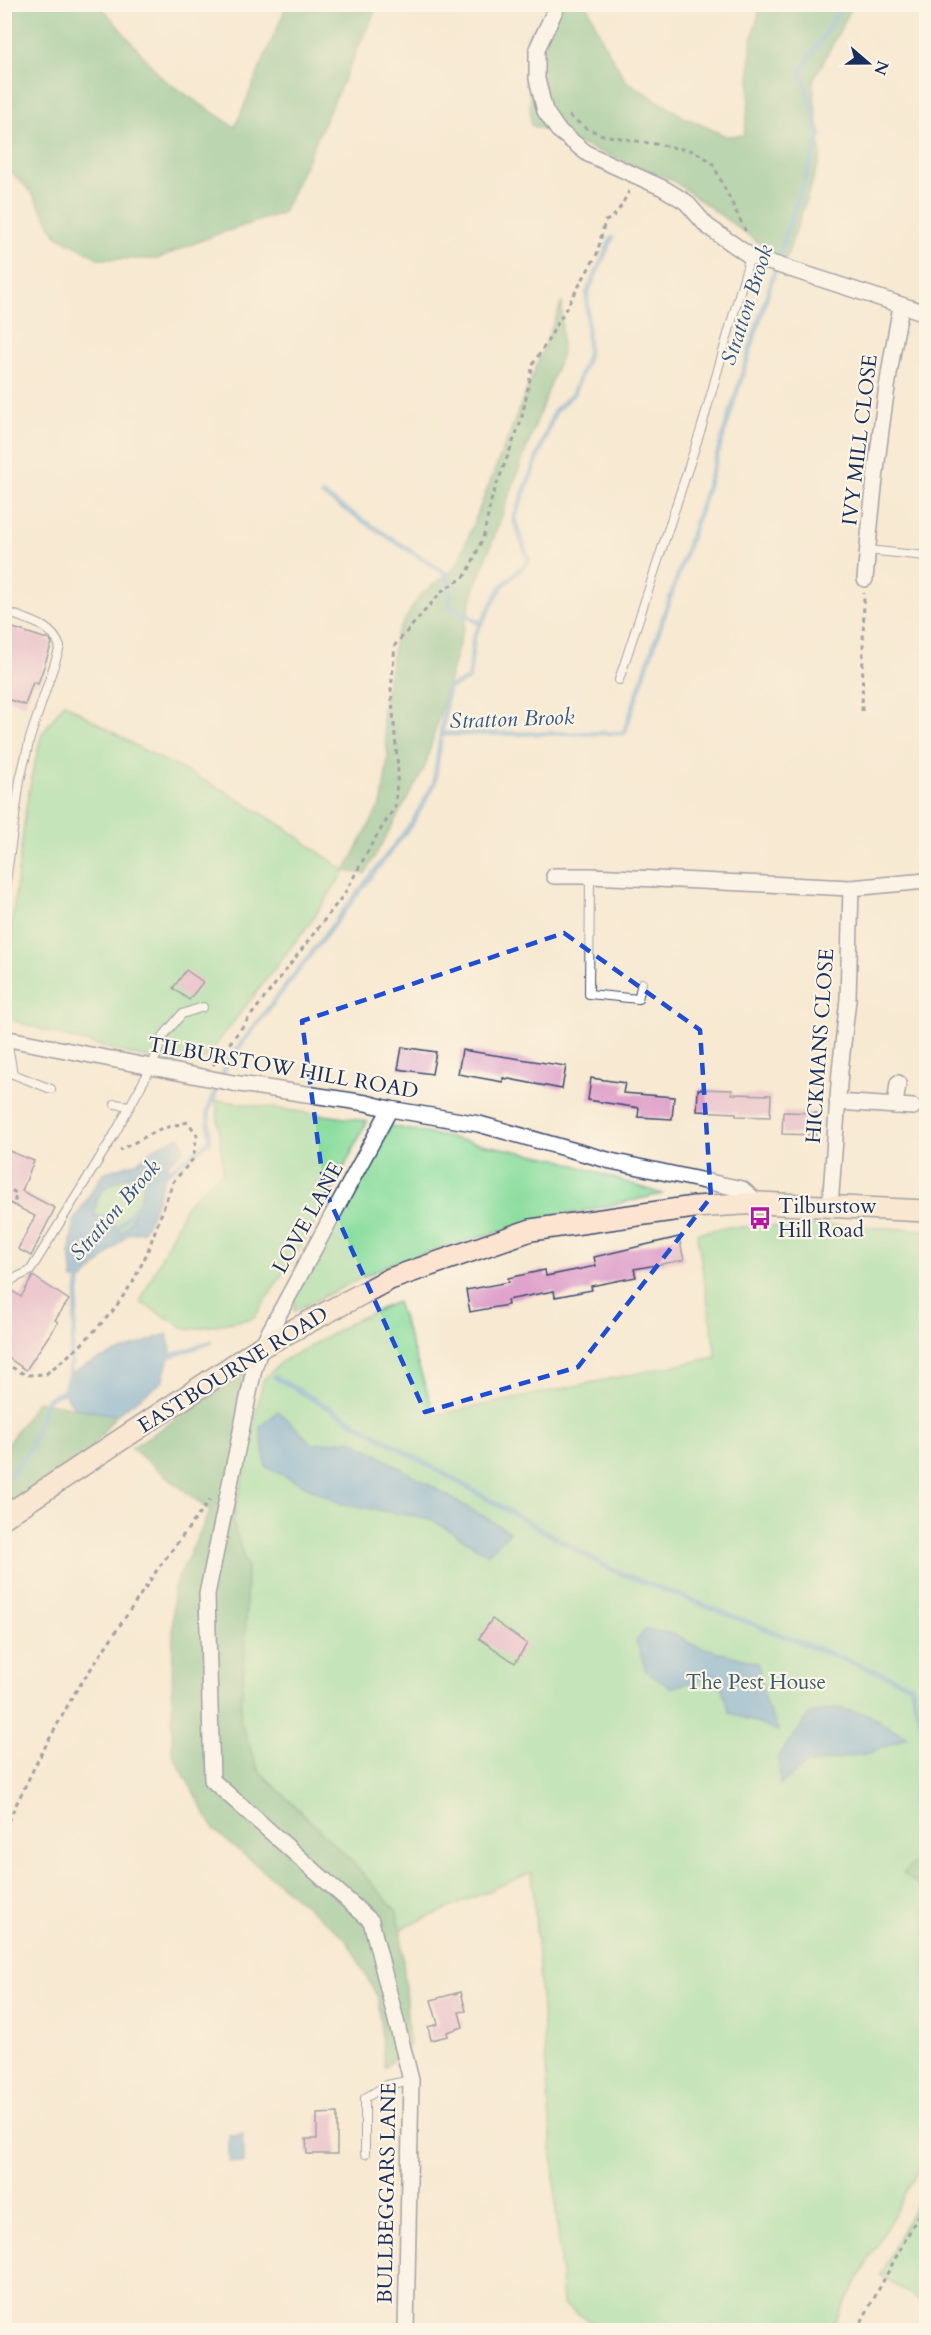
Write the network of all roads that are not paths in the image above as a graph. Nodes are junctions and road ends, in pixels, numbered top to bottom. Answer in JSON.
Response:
{"nodes":[{"id":1,"x":558,"y":4,"type":"edge"},
{"id":2,"x":750,"y":256,"type":"junction"},
{"id":3,"x":901,"y":307,"type":"junction"},
{"id":4,"x":927,"y":314,"type":"edge"},
{"id":5,"x":867,"y":550,"type":"junction"},
{"id":6,"x":927,"y":556,"type":"edge"},
{"id":7,"x":865,"y":579,"type":"road end"},
{"id":8,"x":4,"y":611,"type":"edge"},
{"id":9,"x":619,"y":680,"type":"dead end"},
{"id":10,"x":554,"y":876,"type":"dead end"},
{"id":11,"x":590,"y":876,"type":"junction"},
{"id":12,"x":927,"y":881,"type":"edge"},
{"id":13,"x":851,"y":888,"type":"junction"},
{"id":14,"x":4,"y":896,"type":"edge"},
{"id":15,"x":642,"y":983,"type":"dead end"},
{"id":16,"x":203,"y":1007,"type":"dead end"},
{"id":17,"x":6,"y":1038,"type":"edge"},
{"id":18,"x":152,"y":1066,"type":"junction"},
{"id":19,"x":898,"y":1083,"type":"dead end"},
{"id":20,"x":51,"y":1089,"type":"dead end"},
{"id":21,"x":837,"y":1102,"type":"junction"},
{"id":22,"x":115,"y":1104,"type":"dead end"},
{"id":23,"x":130,"y":1106,"type":"junction"},
{"id":24,"x":896,"y":1106,"type":"junction"},
{"id":25,"x":914,"y":1107,"type":"dead end"},
{"id":26,"x":390,"y":1109,"type":"junction"},
{"id":27,"x":759,"y":1203,"type":"junction"},
{"id":28,"x":830,"y":1207,"type":"junction"},
{"id":29,"x":927,"y":1211,"type":"edge"},
{"id":30,"x":4,"y":1289,"type":"edge"},
{"id":31,"x":261,"y":1347,"type":"junction"},
{"id":32,"x":4,"y":1517,"type":"edge"},
{"id":33,"x":411,"y":2080,"type":"junction"},
{"id":34,"x":365,"y":2154,"type":"dead end"},
{"id":35,"x":406,"y":2331,"type":"edge"}],
"edges":[{"from":1,"to":2,"type":"street"},
{"from":2,"to":3,"type":"street"},
{"from":2,"to":9,"type":"lane"},
{"from":3,"to":4,"type":"street"},
{"from":3,"to":5,"type":"street","name":"IVY MILL CLOSE"},
{"from":5,"to":6,"type":"lane"},
{"from":5,"to":7,"type":"street","name":"IVY MILL CLOSE"},
{"from":8,"to":14,"type":"lane"},
{"from":10,"to":11,"type":"street"},
{"from":11,"to":13,"type":"street"},
{"from":11,"to":15,"type":"lane"},
{"from":12,"to":13,"type":"street"},
{"from":13,"to":21,"type":"street","name":"HICKMANS CLOSE"},
{"from":16,"to":18,"type":"lane"},
{"from":17,"to":18,"type":"street","name":"TILBURSTOW HILL ROAD"},
{"from":17,"to":20,"type":"lane"},
{"from":18,"to":23,"type":"lane"},
{"from":18,"to":26,"type":"street","name":"TILBURSTOW HILL ROAD"},
{"from":19,"to":24,"type":"street"},
{"from":21,"to":24,"type":"street"},
{"from":21,"to":28,"type":"street","name":"HICKMANS CLOSE"},
{"from":22,"to":23,"type":"lane"},
{"from":23,"to":30,"type":"lane"},
{"from":24,"to":25,"type":"street"},
{"from":26,"to":27,"type":"street","name":"TILBURSTOW HILL ROAD"},
{"from":26,"to":31,"type":"street","name":"LOVE LANE"},
{"from":27,"to":28,"type":"main road","name":"EASTBOURNE ROAD"},
{"from":27,"to":31,"type":"main road","name":"EASTBOURNE ROAD"},
{"from":28,"to":29,"type":"main road","name":"EASTBOURNE ROAD"},
{"from":31,"to":32,"type":"main road","name":"EASTBOURNE ROAD"},
{"from":31,"to":33,"type":"street","name":"BULLBEGGARS LANE"},
{"from":33,"to":34,"type":"lane"},
{"from":33,"to":35,"type":"street","name":"BULLBEGGARS LANE"}]}
